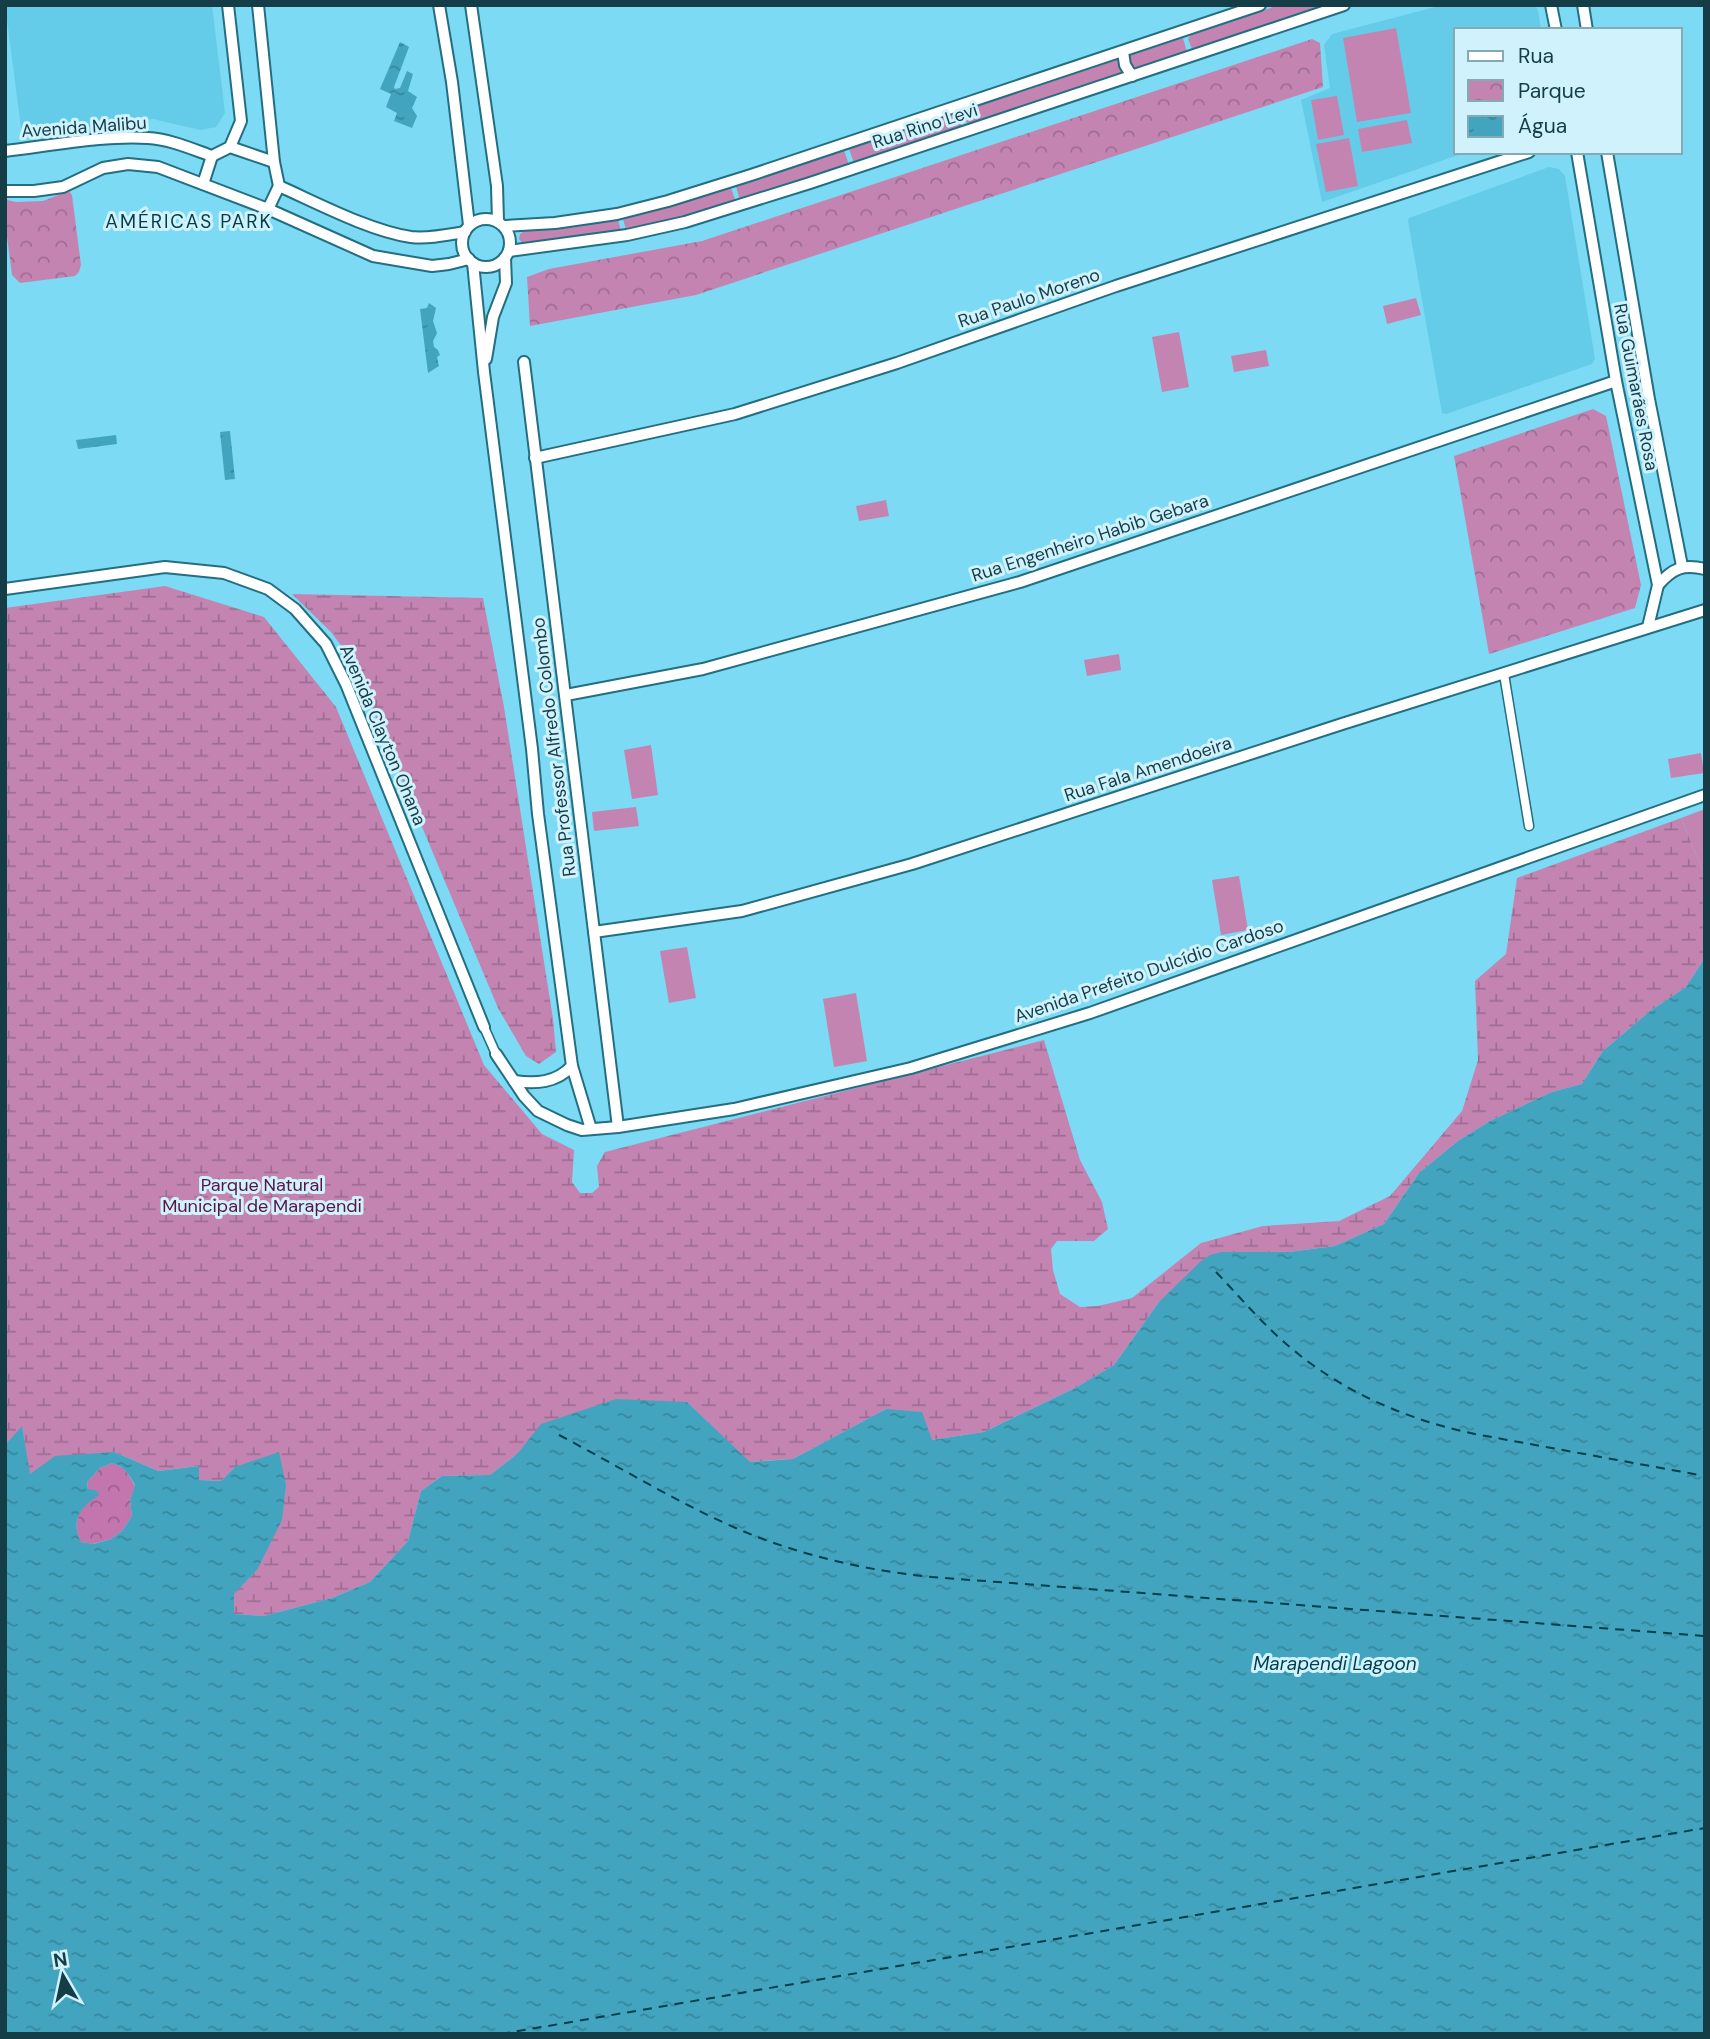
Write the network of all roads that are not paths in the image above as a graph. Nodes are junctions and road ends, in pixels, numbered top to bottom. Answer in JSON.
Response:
{"nodes":[{"id":1,"x":228,"y":5,"type":"edge"},
{"id":2,"x":258,"y":5,"type":"edge"},
{"id":3,"x":439,"y":5,"type":"edge"},
{"id":4,"x":471,"y":5,"type":"edge"},
{"id":5,"x":1260,"y":5,"type":"edge"},
{"id":6,"x":1344,"y":5,"type":"edge"},
{"id":7,"x":1551,"y":5,"type":"edge"},
{"id":8,"x":1584,"y":5,"type":"edge"},
{"id":9,"x":1556,"y":28,"type":"edge"},
{"id":10,"x":1587,"y":28,"type":"edge"},
{"id":11,"x":1123,"y":52,"type":"junction"},
{"id":12,"x":1132,"y":76,"type":"junction"},
{"id":13,"x":230,"y":147,"type":"junction"},
{"id":14,"x":5,"y":151,"type":"edge"},
{"id":15,"x":1523,"y":154,"type":"edge"},
{"id":16,"x":1577,"y":154,"type":"edge"},
{"id":17,"x":1607,"y":154,"type":"edge"},
{"id":18,"x":212,"y":156,"type":"junction"},
{"id":19,"x":274,"y":162,"type":"junction"},
{"id":20,"x":203,"y":184,"type":"junction"},
{"id":21,"x":279,"y":186,"type":"junction"},
{"id":22,"x":5,"y":191,"type":"edge"},
{"id":23,"x":268,"y":209,"type":"junction"},
{"id":24,"x":501,"y":224,"type":"junction"},
{"id":25,"x":467,"y":228,"type":"junction"},
{"id":26,"x":507,"y":255,"type":"junction"},
{"id":27,"x":471,"y":261,"type":"junction"},
{"id":28,"x":524,"y":362,"type":"dead end"},
{"id":29,"x":484,"y":372,"type":"junction"},
{"id":30,"x":1616,"y":382,"type":"junction"},
{"id":31,"x":535,"y":458,"type":"junction"},
{"id":32,"x":1682,"y":566,"type":"junction"},
{"id":33,"x":1705,"y":569,"type":"edge"},
{"id":34,"x":1658,"y":585,"type":"junction"},
{"id":35,"x":5,"y":589,"type":"edge"},
{"id":36,"x":1705,"y":610,"type":"edge"},
{"id":37,"x":1648,"y":627,"type":"junction"},
{"id":38,"x":1504,"y":674,"type":"junction"},
{"id":39,"x":566,"y":695,"type":"junction"},
{"id":40,"x":1705,"y":795,"type":"edge"},
{"id":41,"x":1529,"y":826,"type":"dead end"},
{"id":42,"x":594,"y":932,"type":"junction"},
{"id":43,"x":484,"y":1027,"type":"joint"},
{"id":44,"x":496,"y":1054,"type":"joint"},
{"id":45,"x":572,"y":1066,"type":"junction"},
{"id":46,"x":514,"y":1081,"type":"junction"},
{"id":47,"x":618,"y":1127,"type":"junction"},
{"id":48,"x":591,"y":1129,"type":"junction"}],
"edges":[{"from":1,"to":13,"type":"street"},
{"from":2,"to":19,"type":"street"},
{"from":3,"to":25,"type":"street"},
{"from":4,"to":24,"type":"street"},
{"from":5,"to":11,"type":"street","name":"Rua Rino Levi"},
{"from":6,"to":12,"type":"street","name":"Rua Rino Levi"},
{"from":7,"to":9,"type":"street"},
{"from":8,"to":10,"type":"street"},
{"from":11,"to":12,"type":"street"},
{"from":11,"to":24,"type":"street","name":"Rua Rino Levi"},
{"from":12,"to":26,"type":"street","name":"Rua Rino Levi"},
{"from":13,"to":18,"type":"street"},
{"from":13,"to":19,"type":"street"},
{"from":14,"to":18,"type":"street","name":"Avenida Malibu"},
{"from":15,"to":31,"type":"street","name":"Rua Paulo Moreno"},
{"from":16,"to":30,"type":"street","name":"Rua Guimarães Rosa"},
{"from":17,"to":32,"type":"street","name":"Rua Guimarães Rosa"},
{"from":18,"to":20,"type":"street"},
{"from":19,"to":21,"type":"street"},
{"from":20,"to":22,"type":"street"},
{"from":20,"to":23,"type":"street"},
{"from":21,"to":23,"type":"street"},
{"from":21,"to":25,"type":"street"},
{"from":23,"to":27,"type":"street"},
{"from":24,"to":25,"type":"street"},
{"from":24,"to":26,"type":"street"},
{"from":25,"to":27,"type":"street"},
{"from":26,"to":27,"type":"street"},
{"from":26,"to":29,"type":"street","name":"Rua Professor Alfredo Colombo"},
{"from":27,"to":29,"type":"street","name":"Rua Professor Alfredo Colombo"},
{"from":28,"to":31,"type":"street","name":"Rua Professor Alfredo Colombo"},
{"from":29,"to":45,"type":"street","name":"Rua Professor Alfredo Colombo"},
{"from":30,"to":34,"type":"street","name":"Rua Guimarães Rosa"},
{"from":30,"to":39,"type":"street","name":"Rua Engenheiro Habib Gebara"},
{"from":31,"to":39,"type":"street","name":"Rua Professor Alfredo Colombo"},
{"from":32,"to":33,"type":"street"},
{"from":32,"to":34,"type":"street"},
{"from":34,"to":37,"type":"street","name":"Rua Guimarães Rosa"},
{"from":35,"to":43,"type":"street","name":"Avenida Clayton Ohana"},
{"from":36,"to":37,"type":"street","name":"Rua Fala Amendoeira"},
{"from":37,"to":38,"type":"street","name":"Rua Fala Amendoeira"},
{"from":38,"to":41,"type":"street"},
{"from":38,"to":42,"type":"street","name":"Rua Fala Amendoeira"},
{"from":39,"to":42,"type":"street","name":"Rua Professor Alfredo Colombo"},
{"from":40,"to":47,"type":"street","name":"Avenida Prefeito Dulcídio Cardoso"},
{"from":42,"to":47,"type":"street","name":"Rua Professor Alfredo Colombo"},
{"from":43,"to":44,"type":"street","name":"Avenida Clayton Ohana"},
{"from":44,"to":46,"type":"street","name":"Avenida Clayton Ohana"},
{"from":45,"to":46,"type":"street"},
{"from":45,"to":48,"type":"street","name":"Rua Professor Alfredo Colombo"},
{"from":46,"to":48,"type":"street","name":"Avenida Clayton Ohana"},
{"from":47,"to":48,"type":"street","name":"Avenida Prefeito Dulcídio Cardoso"}]}
